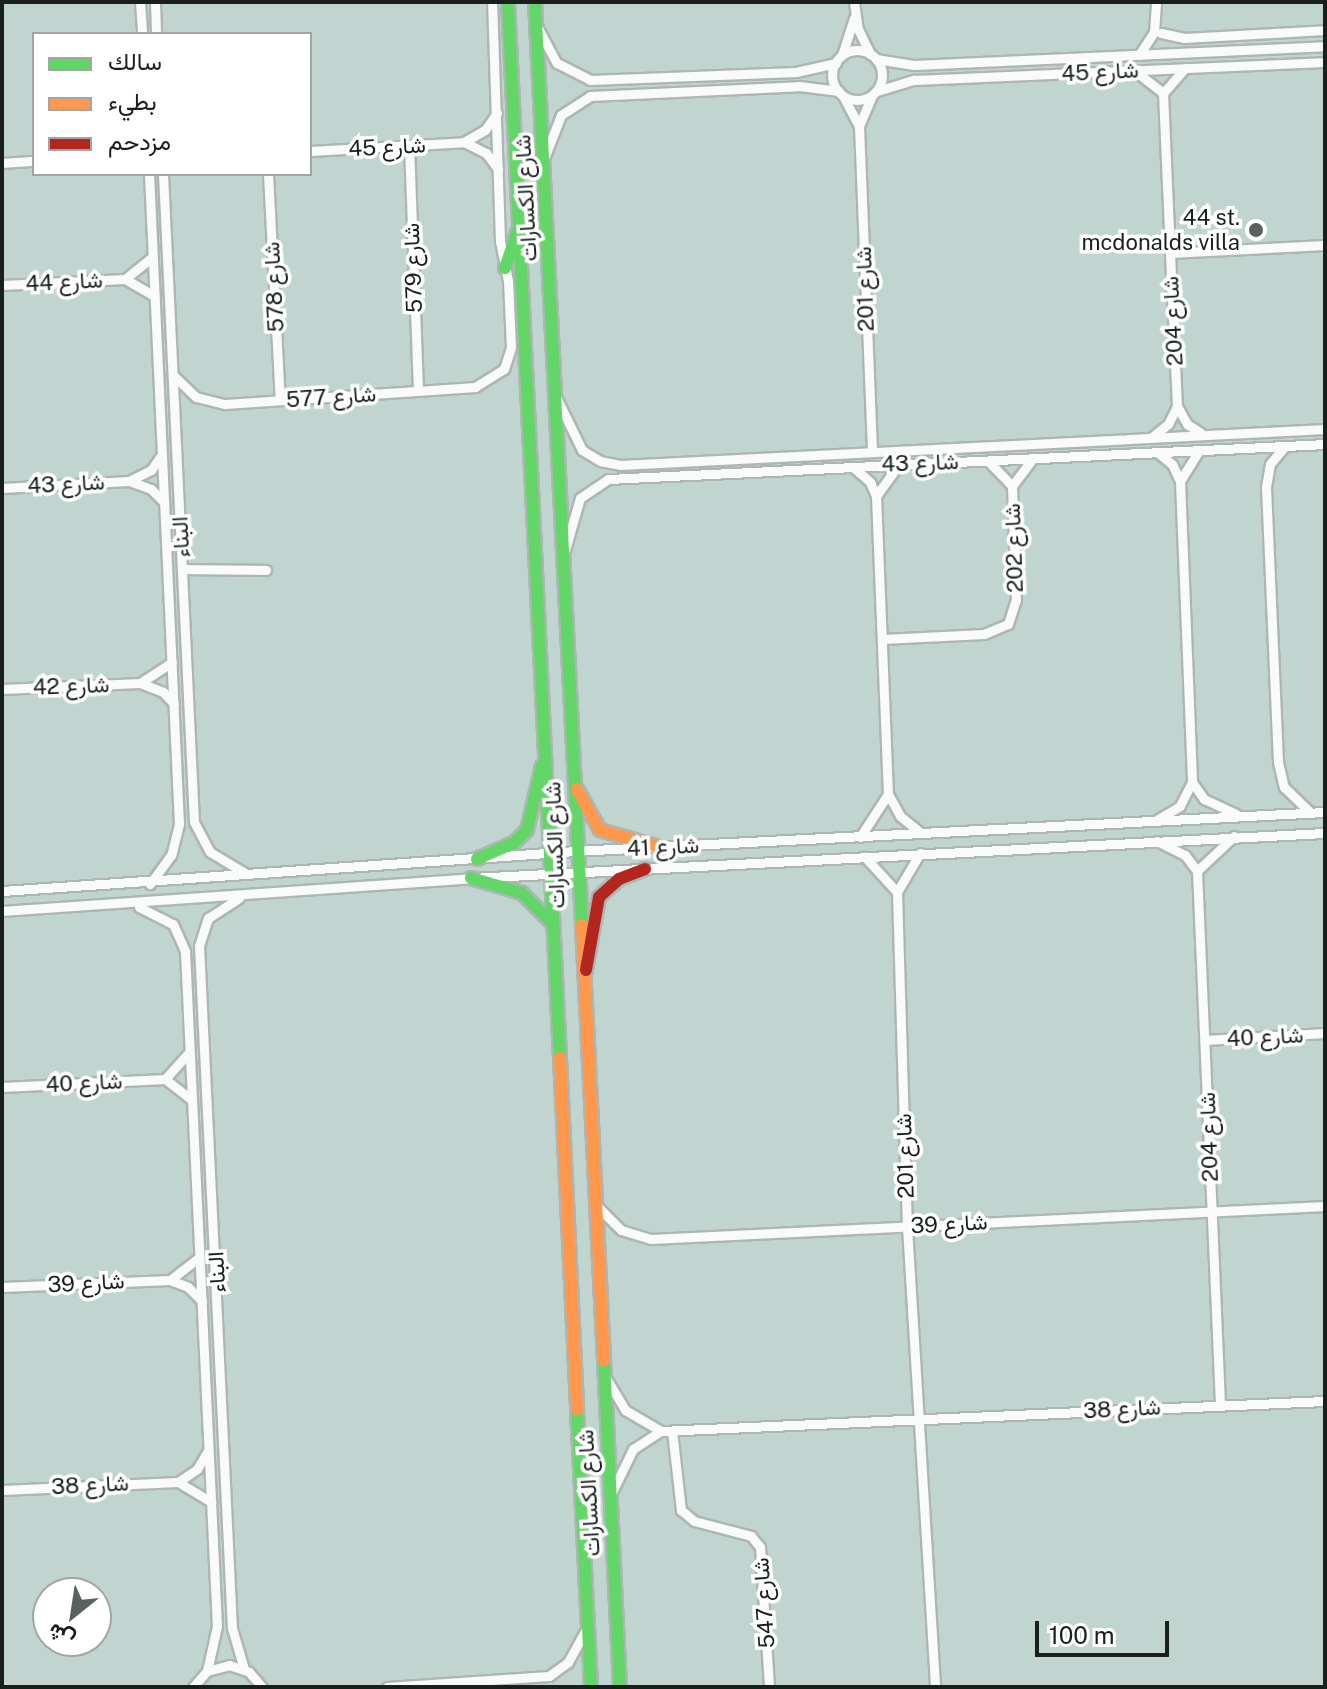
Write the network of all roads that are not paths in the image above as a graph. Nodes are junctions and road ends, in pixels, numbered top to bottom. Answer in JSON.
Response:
{"nodes":[{"id":1,"x":140,"y":2,"type":"edge"},
{"id":2,"x":155,"y":2,"type":"edge"},
{"id":3,"x":492,"y":2,"type":"edge"},
{"id":4,"x":508,"y":2,"type":"edge"},
{"id":5,"x":535,"y":2,"type":"edge"},
{"id":6,"x":854,"y":2,"type":"edge"},
{"id":7,"x":1156,"y":2,"type":"edge"},
{"id":8,"x":855,"y":15,"type":"junction"},
{"id":9,"x":536,"y":23,"type":"junction"},
{"id":10,"x":1159,"y":28,"type":"junction"},
{"id":11,"x":1325,"y":30,"type":"edge"},
{"id":12,"x":142,"y":32,"type":"edge"},
{"id":13,"x":156,"y":32,"type":"edge"},
{"id":14,"x":1325,"y":46,"type":"edge"},
{"id":15,"x":1186,"y":53,"type":"junction"},
{"id":16,"x":1139,"y":55,"type":"junction"},
{"id":17,"x":873,"y":57,"type":"junction"},
{"id":18,"x":839,"y":59,"type":"junction"},
{"id":19,"x":1325,"y":62,"type":"edge"},
{"id":20,"x":1185,"y":68,"type":"junction"},
{"id":21,"x":1133,"y":70,"type":"junction"},
{"id":22,"x":874,"y":93,"type":"junction"},
{"id":23,"x":1163,"y":93,"type":"junction"},
{"id":24,"x":841,"y":94,"type":"junction"},
{"id":25,"x":498,"y":110,"type":"junction"},
{"id":26,"x":859,"y":126,"type":"junction"},
{"id":27,"x":464,"y":142,"type":"junction"},
{"id":28,"x":409,"y":145,"type":"junction"},
{"id":29,"x":312,"y":151,"type":"edge"},
{"id":30,"x":545,"y":156,"type":"junction"},
{"id":31,"x":32,"y":161,"type":"edge"},
{"id":32,"x":2,"y":163,"type":"edge"},
{"id":33,"x":500,"y":172,"type":"junction"},
{"id":34,"x":148,"y":176,"type":"edge"},
{"id":35,"x":268,"y":176,"type":"edge"},
{"id":36,"x":163,"y":179,"type":"edge"},
{"id":37,"x":520,"y":227,"type":"junction"},
{"id":38,"x":1325,"y":245,"type":"edge"},
{"id":39,"x":1170,"y":253,"type":"junction"},
{"id":40,"x":152,"y":257,"type":"junction"},
{"id":41,"x":505,"y":268,"type":"junction"},
{"id":42,"x":125,"y":279,"type":"junction"},
{"id":43,"x":2,"y":285,"type":"edge"},
{"id":44,"x":154,"y":296,"type":"junction"},
{"id":45,"x":174,"y":376,"type":"junction"},
{"id":46,"x":496,"y":378,"type":"joint"},
{"id":47,"x":418,"y":391,"type":"junction"},
{"id":48,"x":557,"y":397,"type":"junction"},
{"id":49,"x":280,"y":400,"type":"junction"},
{"id":50,"x":1177,"y":406,"type":"junction"},
{"id":51,"x":1325,"y":429,"type":"edge"},
{"id":52,"x":1204,"y":435,"type":"junction"},
{"id":53,"x":1152,"y":437,"type":"junction"},
{"id":54,"x":1325,"y":444,"type":"edge"},
{"id":55,"x":1285,"y":446,"type":"junction"},
{"id":56,"x":1200,"y":450,"type":"junction"},
{"id":57,"x":872,"y":452,"type":"junction"},
{"id":58,"x":1157,"y":452,"type":"junction"},
{"id":59,"x":160,"y":457,"type":"junction"},
{"id":60,"x":1033,"y":458,"type":"junction"},
{"id":61,"x":988,"y":461,"type":"junction"},
{"id":62,"x":899,"y":464,"type":"junction"},
{"id":63,"x":852,"y":466,"type":"junction"},
{"id":64,"x":129,"y":481,"type":"junction"},
{"id":65,"x":1180,"y":481,"type":"junction"},
{"id":66,"x":1012,"y":486,"type":"junction"},
{"id":67,"x":2,"y":488,"type":"edge"},
{"id":68,"x":876,"y":496,"type":"junction"},
{"id":69,"x":162,"y":500,"type":"junction"},
{"id":70,"x":565,"y":553,"type":"junction"},
{"id":71,"x":183,"y":569,"type":"junction"},
{"id":72,"x":266,"y":570,"type":"dead end"},
{"id":73,"x":882,"y":639,"type":"junction"},
{"id":74,"x":172,"y":662,"type":"junction"},
{"id":75,"x":140,"y":683,"type":"junction"},
{"id":76,"x":2,"y":689,"type":"edge"},
{"id":77,"x":174,"y":704,"type":"junction"},
{"id":78,"x":546,"y":752,"type":"junction"},
{"id":79,"x":573,"y":780,"type":"junction"},
{"id":80,"x":1192,"y":782,"type":"junction"},
{"id":81,"x":888,"y":794,"type":"junction"},
{"id":82,"x":1325,"y":812,"type":"edge"},
{"id":83,"x":1311,"y":813,"type":"junction"},
{"id":84,"x":1241,"y":816,"type":"junction"},
{"id":85,"x":1155,"y":820,"type":"junction"},
{"id":86,"x":921,"y":833,"type":"junction"},
{"id":87,"x":1325,"y":833,"type":"edge"},
{"id":88,"x":1234,"y":836,"type":"junction"},
{"id":89,"x":860,"y":837,"type":"junction"},
{"id":90,"x":1154,"y":840,"type":"junction"},
{"id":91,"x":662,"y":848,"type":"junction"},
{"id":92,"x":575,"y":851,"type":"junction"},
{"id":93,"x":549,"y":853,"type":"junction"},
{"id":94,"x":920,"y":853,"type":"junction"},
{"id":95,"x":864,"y":856,"type":"junction"},
{"id":96,"x":477,"y":859,"type":"junction"},
{"id":97,"x":645,"y":869,"type":"junction"},
{"id":98,"x":1197,"y":871,"type":"junction"},
{"id":99,"x":575,"y":872,"type":"junction"},
{"id":100,"x":248,"y":874,"type":"junction"},
{"id":101,"x":550,"y":874,"type":"junction"},
{"id":102,"x":471,"y":878,"type":"junction"},
{"id":103,"x":150,"y":884,"type":"junction"},
{"id":104,"x":2,"y":891,"type":"edge"},
{"id":105,"x":897,"y":892,"type":"junction"},
{"id":106,"x":245,"y":896,"type":"junction"},
{"id":107,"x":132,"y":905,"type":"junction"},
{"id":108,"x":2,"y":911,"type":"edge"},
{"id":109,"x":551,"y":922,"type":"junction"},
{"id":110,"x":582,"y":993,"type":"junction"},
{"id":111,"x":1325,"y":1033,"type":"edge"},
{"id":112,"x":1205,"y":1040,"type":"junction"},
{"id":113,"x":190,"y":1052,"type":"junction"},
{"id":114,"x":165,"y":1079,"type":"junction"},
{"id":115,"x":2,"y":1087,"type":"edge"},
{"id":116,"x":192,"y":1100,"type":"junction"},
{"id":117,"x":593,"y":1195,"type":"junction"},
{"id":118,"x":1325,"y":1206,"type":"edge"},
{"id":119,"x":1212,"y":1211,"type":"junction"},
{"id":120,"x":907,"y":1227,"type":"junction"},
{"id":121,"x":199,"y":1257,"type":"junction"},
{"id":122,"x":170,"y":1280,"type":"junction"},
{"id":123,"x":2,"y":1287,"type":"edge"},
{"id":124,"x":202,"y":1301,"type":"junction"},
{"id":125,"x":602,"y":1372,"type":"junction"},
{"id":126,"x":1325,"y":1401,"type":"edge"},
{"id":127,"x":1220,"y":1404,"type":"junction"},
{"id":128,"x":918,"y":1419,"type":"junction"},
{"id":129,"x":667,"y":1431,"type":"junction"},
{"id":130,"x":209,"y":1450,"type":"junction"},
{"id":131,"x":178,"y":1482,"type":"junction"},
{"id":132,"x":2,"y":1490,"type":"edge"},
{"id":133,"x":609,"y":1499,"type":"junction"},
{"id":134,"x":211,"y":1502,"type":"junction"},
{"id":135,"x":588,"y":1625,"type":"junction"},
{"id":136,"x":244,"y":1669,"type":"junction"},
{"id":137,"x":207,"y":1671,"type":"junction"},
{"id":138,"x":260,"y":1684,"type":"edge"},
{"id":139,"x":192,"y":1685,"type":"edge"},
{"id":140,"x":273,"y":1687,"type":"edge"},
{"id":141,"x":387,"y":1687,"type":"edge"},
{"id":142,"x":591,"y":1687,"type":"edge"},
{"id":143,"x":620,"y":1687,"type":"edge"},
{"id":144,"x":769,"y":1687,"type":"edge"},
{"id":145,"x":935,"y":1687,"type":"edge"}],
"edges":[{"from":1,"to":12,"type":"street"},
{"from":2,"to":13,"type":"street"},
{"from":3,"to":25,"type":"street","name":"شارع الكسارات"},
{"from":4,"to":37,"type":"street","name":"شارع الكسارات"},
{"from":5,"to":9,"type":"street","name":"شارع الكسارات"},
{"from":6,"to":8,"type":"street"},
{"from":7,"to":10,"type":"street"},
{"from":8,"to":17,"type":"street"},
{"from":8,"to":18,"type":"street"},
{"from":9,"to":18,"type":"street"},
{"from":9,"to":30,"type":"street","name":"شارع الكسارات"},
{"from":10,"to":11,"type":"street"},
{"from":10,"to":15,"type":"street"},
{"from":10,"to":16,"type":"street"},
{"from":14,"to":15,"type":"street","name":"شارع 45"},
{"from":15,"to":16,"type":"street","name":"شارع 45"},
{"from":16,"to":17,"type":"street","name":"شارع 45"},
{"from":17,"to":18,"type":"street"},
{"from":17,"to":22,"type":"street"},
{"from":18,"to":24,"type":"street"},
{"from":19,"to":20,"type":"street","name":"شارع 45"},
{"from":20,"to":21,"type":"street","name":"شارع 45"},
{"from":20,"to":23,"type":"street"},
{"from":21,"to":22,"type":"street","name":"شارع 45"},
{"from":21,"to":23,"type":"street"},
{"from":22,"to":24,"type":"street"},
{"from":22,"to":26,"type":"street","name":"شارع 201"},
{"from":23,"to":39,"type":"street","name":"شارع 204"},
{"from":24,"to":26,"type":"street","name":"شارع 201"},
{"from":24,"to":30,"type":"street"},
{"from":25,"to":27,"type":"street"},
{"from":25,"to":33,"type":"street","name":"شارع الكسارات"},
{"from":26,"to":57,"type":"street","name":"شارع 201"},
{"from":27,"to":28,"type":"street","name":"شارع 45"},
{"from":27,"to":33,"type":"street"},
{"from":28,"to":29,"type":"street","name":"شارع 45"},
{"from":28,"to":47,"type":"street","name":"شارع 579"},
{"from":30,"to":48,"type":"street","name":"شارع الكسارات"},
{"from":31,"to":32,"type":"street"},
{"from":33,"to":41,"type":"street","name":"شارع الكسارات"},
{"from":34,"to":40,"type":"street","name":"البناء"},
{"from":35,"to":49,"type":"street","name":"شارع 578"},
{"from":36,"to":45,"type":"street","name":"البناء"},
{"from":37,"to":41,"type":"street"},
{"from":37,"to":78,"type":"street","name":"شارع الكسارات"},
{"from":38,"to":39,"type":"street"},
{"from":39,"to":50,"type":"street","name":"شارع 204"},
{"from":40,"to":42,"type":"street","name":"شارع 44"},
{"from":40,"to":44,"type":"street","name":"البناء"},
{"from":41,"to":46,"type":"street","name":"شارع الكسارات"},
{"from":42,"to":43,"type":"street","name":"شارع 44"},
{"from":42,"to":44,"type":"street","name":"شارع 44"},
{"from":44,"to":59,"type":"street","name":"البناء"},
{"from":45,"to":49,"type":"street","name":"شارع 577"},
{"from":45,"to":71,"type":"street","name":"البناء"},
{"from":46,"to":47,"type":"street","name":"شارع 577"},
{"from":47,"to":49,"type":"street","name":"شارع 577"},
{"from":48,"to":57,"type":"street","name":"شارع 43"},
{"from":48,"to":70,"type":"street","name":"شارع الكسارات"},
{"from":50,"to":52,"type":"street"},
{"from":50,"to":53,"type":"street"},
{"from":51,"to":52,"type":"street","name":"شارع 43"},
{"from":52,"to":53,"type":"street","name":"شارع 43"},
{"from":53,"to":57,"type":"street","name":"شارع 43"},
{"from":54,"to":55,"type":"street","name":"شارع 43"},
{"from":55,"to":56,"type":"street","name":"شارع 43"},
{"from":55,"to":83,"type":"street"},
{"from":56,"to":58,"type":"street","name":"شارع 43"},
{"from":56,"to":65,"type":"street"},
{"from":58,"to":60,"type":"street","name":"شارع 43"},
{"from":58,"to":65,"type":"street"},
{"from":59,"to":64,"type":"street","name":"شارع 43"},
{"from":59,"to":69,"type":"street","name":"البناء"},
{"from":60,"to":61,"type":"street","name":"شارع 43"},
{"from":60,"to":66,"type":"street","name":"شارع 202"},
{"from":61,"to":62,"type":"street","name":"شارع 43"},
{"from":61,"to":66,"type":"street","name":"شارع 202"},
{"from":62,"to":63,"type":"street","name":"شارع 43"},
{"from":62,"to":68,"type":"street"},
{"from":63,"to":68,"type":"street"},
{"from":63,"to":70,"type":"street","name":"شارع 43"},
{"from":64,"to":67,"type":"street","name":"شارع 43"},
{"from":64,"to":69,"type":"street","name":"شارع 43"},
{"from":65,"to":80,"type":"street"},
{"from":66,"to":73,"type":"street","name":"شارع 202"},
{"from":68,"to":73,"type":"street"},
{"from":69,"to":74,"type":"street","name":"البناء"},
{"from":70,"to":79,"type":"street","name":"شارع الكسارات"},
{"from":71,"to":72,"type":"street"},
{"from":71,"to":100,"type":"street","name":"البناء"},
{"from":73,"to":81,"type":"street"},
{"from":74,"to":75,"type":"street","name":"شارع 42"},
{"from":74,"to":77,"type":"street","name":"البناء"},
{"from":75,"to":76,"type":"street","name":"شارع 42"},
{"from":75,"to":77,"type":"street","name":"شارع 42"},
{"from":77,"to":103,"type":"street","name":"البناء"},
{"from":78,"to":93,"type":"street","name":"شارع الكسارات"},
{"from":78,"to":96,"type":"street"},
{"from":79,"to":91,"type":"street"},
{"from":79,"to":92,"type":"street","name":"شارع الكسارات"},
{"from":80,"to":84,"type":"street"},
{"from":80,"to":85,"type":"street"},
{"from":81,"to":86,"type":"street"},
{"from":81,"to":89,"type":"street"},
{"from":82,"to":83,"type":"street","name":"شارع 41"},
{"from":83,"to":84,"type":"street","name":"شارع 41"},
{"from":84,"to":85,"type":"street","name":"شارع 41"},
{"from":85,"to":86,"type":"street","name":"شارع 41"},
{"from":86,"to":89,"type":"street","name":"شارع 41"},
{"from":87,"to":88,"type":"street","name":"شارع 41"},
{"from":88,"to":90,"type":"street","name":"شارع 41"},
{"from":88,"to":98,"type":"street"},
{"from":89,"to":91,"type":"street","name":"شارع 41"},
{"from":90,"to":94,"type":"street","name":"شارع 41"},
{"from":90,"to":98,"type":"street"},
{"from":91,"to":92,"type":"street","name":"شارع 41"},
{"from":92,"to":93,"type":"street","name":"شارع 41"},
{"from":92,"to":99,"type":"street","name":"شارع الكسارات"},
{"from":93,"to":96,"type":"street","name":"شارع 41"},
{"from":93,"to":101,"type":"street","name":"شارع الكسارات"},
{"from":94,"to":95,"type":"street","name":"شارع 41"},
{"from":94,"to":105,"type":"street"},
{"from":95,"to":97,"type":"street","name":"شارع 41"},
{"from":95,"to":105,"type":"street"},
{"from":96,"to":100,"type":"street","name":"شارع 41"},
{"from":97,"to":99,"type":"street","name":"شارع 41"},
{"from":97,"to":110,"type":"street"},
{"from":98,"to":112,"type":"street","name":"شارع 204"},
{"from":99,"to":101,"type":"street","name":"شارع 41"},
{"from":99,"to":110,"type":"street","name":"شارع الكسارات"},
{"from":100,"to":103,"type":"street","name":"شارع 41"},
{"from":101,"to":102,"type":"street","name":"شارع 41"},
{"from":101,"to":109,"type":"street","name":"شارع الكسارات"},
{"from":102,"to":106,"type":"street","name":"شارع 41"},
{"from":102,"to":109,"type":"street"},
{"from":103,"to":104,"type":"street","name":"شارع 41"},
{"from":105,"to":120,"type":"street","name":"شارع 201"},
{"from":106,"to":107,"type":"street","name":"شارع 41"},
{"from":106,"to":136,"type":"street","name":"البناء"},
{"from":107,"to":108,"type":"street","name":"شارع 41"},
{"from":107,"to":113,"type":"street","name":"البناء"},
{"from":109,"to":135,"type":"street","name":"شارع الكسارات"},
{"from":110,"to":117,"type":"street","name":"شارع الكسارات"},
{"from":111,"to":112,"type":"street","name":"شارع 40"},
{"from":112,"to":119,"type":"street","name":"شارع 204"},
{"from":113,"to":114,"type":"street"},
{"from":113,"to":116,"type":"street","name":"البناء"},
{"from":114,"to":115,"type":"street","name":"شارع 40"},
{"from":114,"to":116,"type":"street"},
{"from":116,"to":121,"type":"street","name":"البناء"},
{"from":117,"to":120,"type":"street","name":"شارع 39"},
{"from":117,"to":125,"type":"street","name":"شارع الكسارات"},
{"from":118,"to":119,"type":"street","name":"شارع 39"},
{"from":119,"to":120,"type":"street","name":"شارع 39"},
{"from":119,"to":127,"type":"street","name":"شارع 204"},
{"from":120,"to":128,"type":"street","name":"شارع 201"},
{"from":121,"to":122,"type":"street"},
{"from":121,"to":124,"type":"street","name":"البناء"},
{"from":122,"to":123,"type":"street","name":"شارع 39"},
{"from":122,"to":124,"type":"street"},
{"from":124,"to":130,"type":"street","name":"البناء"},
{"from":125,"to":129,"type":"street"},
{"from":125,"to":133,"type":"street","name":"شارع الكسارات"},
{"from":126,"to":127,"type":"street","name":"شارع 38"},
{"from":127,"to":128,"type":"street","name":"شارع 38"},
{"from":128,"to":129,"type":"street","name":"شارع 38"},
{"from":128,"to":145,"type":"street"},
{"from":129,"to":133,"type":"street"},
{"from":129,"to":144,"type":"street","name":"شارع 547"},
{"from":130,"to":131,"type":"street"},
{"from":130,"to":134,"type":"street","name":"البناء"},
{"from":131,"to":132,"type":"street","name":"شارع 38"},
{"from":131,"to":134,"type":"street"},
{"from":133,"to":143,"type":"street","name":"شارع الكسارات"},
{"from":134,"to":137,"type":"street","name":"البناء"},
{"from":135,"to":141,"type":"street"},
{"from":135,"to":142,"type":"street","name":"شارع الكسارات"},
{"from":136,"to":137,"type":"street"},
{"from":136,"to":138,"type":"street"},
{"from":137,"to":139,"type":"street"},
{"from":138,"to":140,"type":"street"}]}
